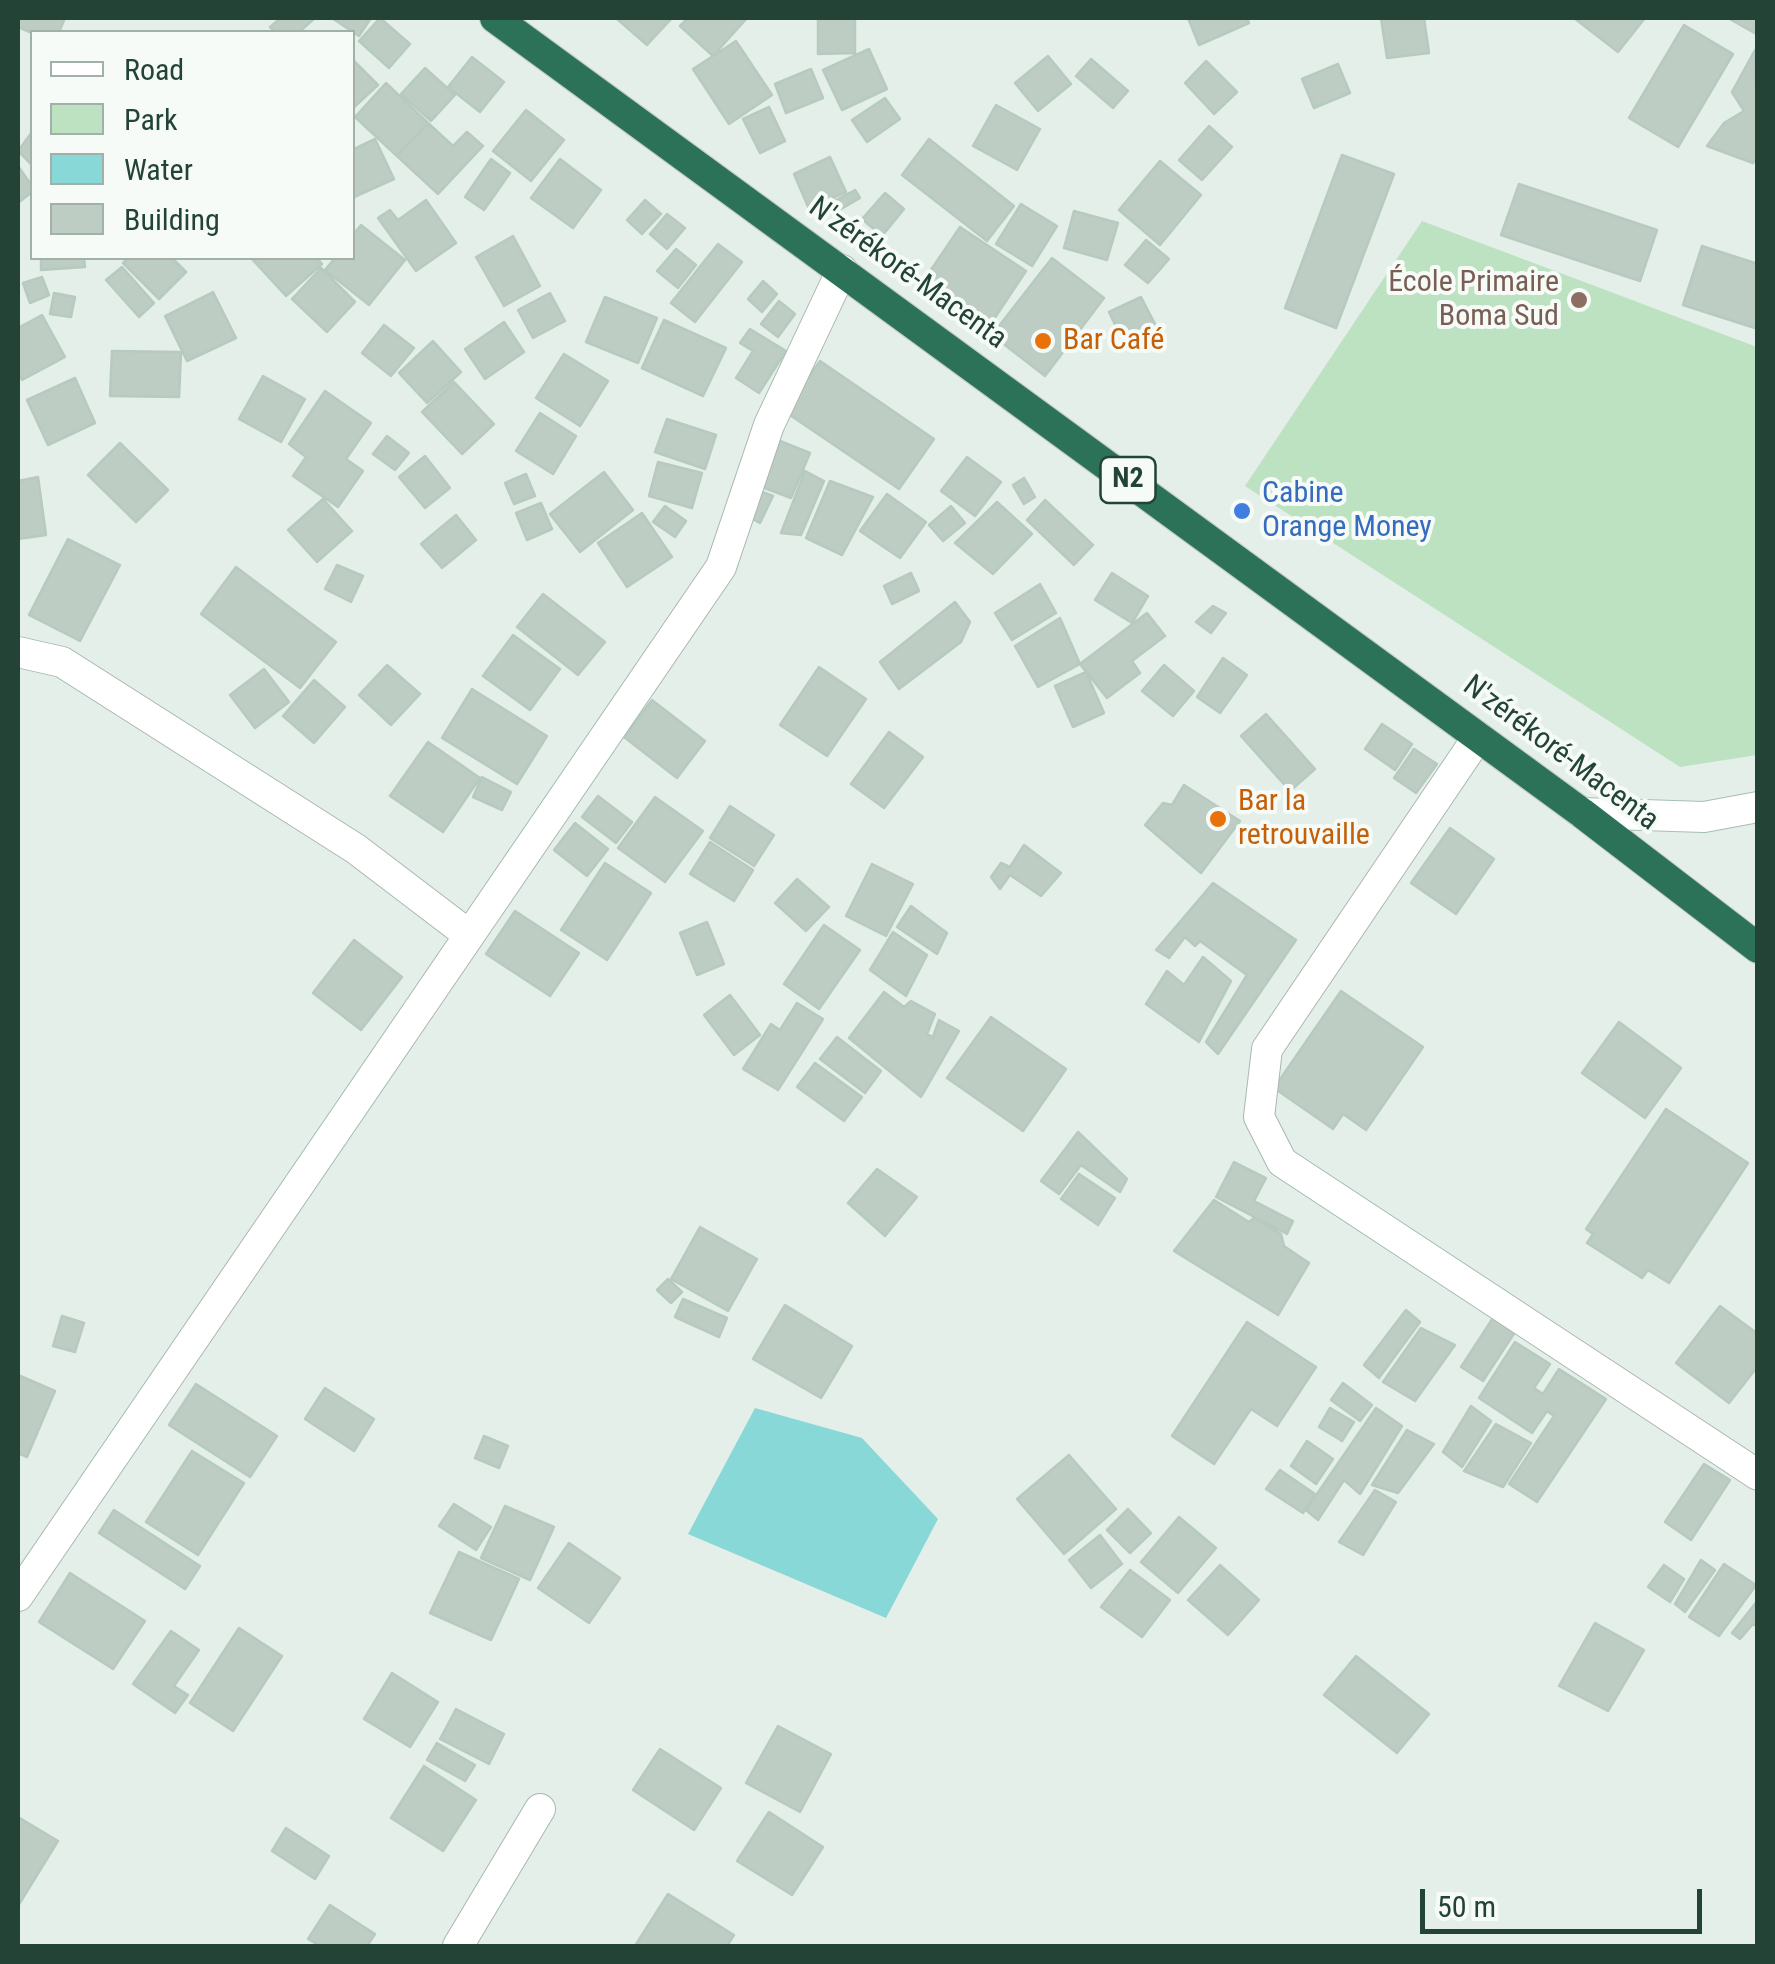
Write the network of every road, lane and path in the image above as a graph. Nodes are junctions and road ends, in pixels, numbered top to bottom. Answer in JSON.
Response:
{"nodes":[{"id":1,"x":495,"y":18,"type":"edge"},
{"id":2,"x":842,"y":270,"type":"junction"},
{"id":3,"x":18,"y":652,"type":"edge"},
{"id":4,"x":1478,"y":737,"type":"junction"},
{"id":5,"x":1758,"y":807,"type":"edge"},
{"id":6,"x":1582,"y":813,"type":"junction"},
{"id":7,"x":470,"y":935,"type":"junction"},
{"id":8,"x":1758,"y":948,"type":"edge"},
{"id":9,"x":1758,"y":1475,"type":"edge"},
{"id":10,"x":18,"y":1596,"type":"edge"},
{"id":11,"x":540,"y":1809,"type":"dead end"},
{"id":12,"x":458,"y":1946,"type":"edge"}],
"edges":[{"from":1,"to":2,"type":"highway","name":"N'zérékoré-Macenta","number":"N2"},
{"from":2,"to":4,"type":"highway","name":"N'zérékoré-Macenta","number":"N2"},
{"from":2,"to":7,"type":"street"},
{"from":3,"to":7,"type":"street"},
{"from":4,"to":6,"type":"highway","name":"N'zérékoré-Macenta","number":"N2"},
{"from":4,"to":9,"type":"street"},
{"from":5,"to":6,"type":"street"},
{"from":6,"to":8,"type":"highway","name":"N'zérékoré-Macenta","number":"N2"},
{"from":7,"to":10,"type":"street"},
{"from":11,"to":12,"type":"street"}]}
